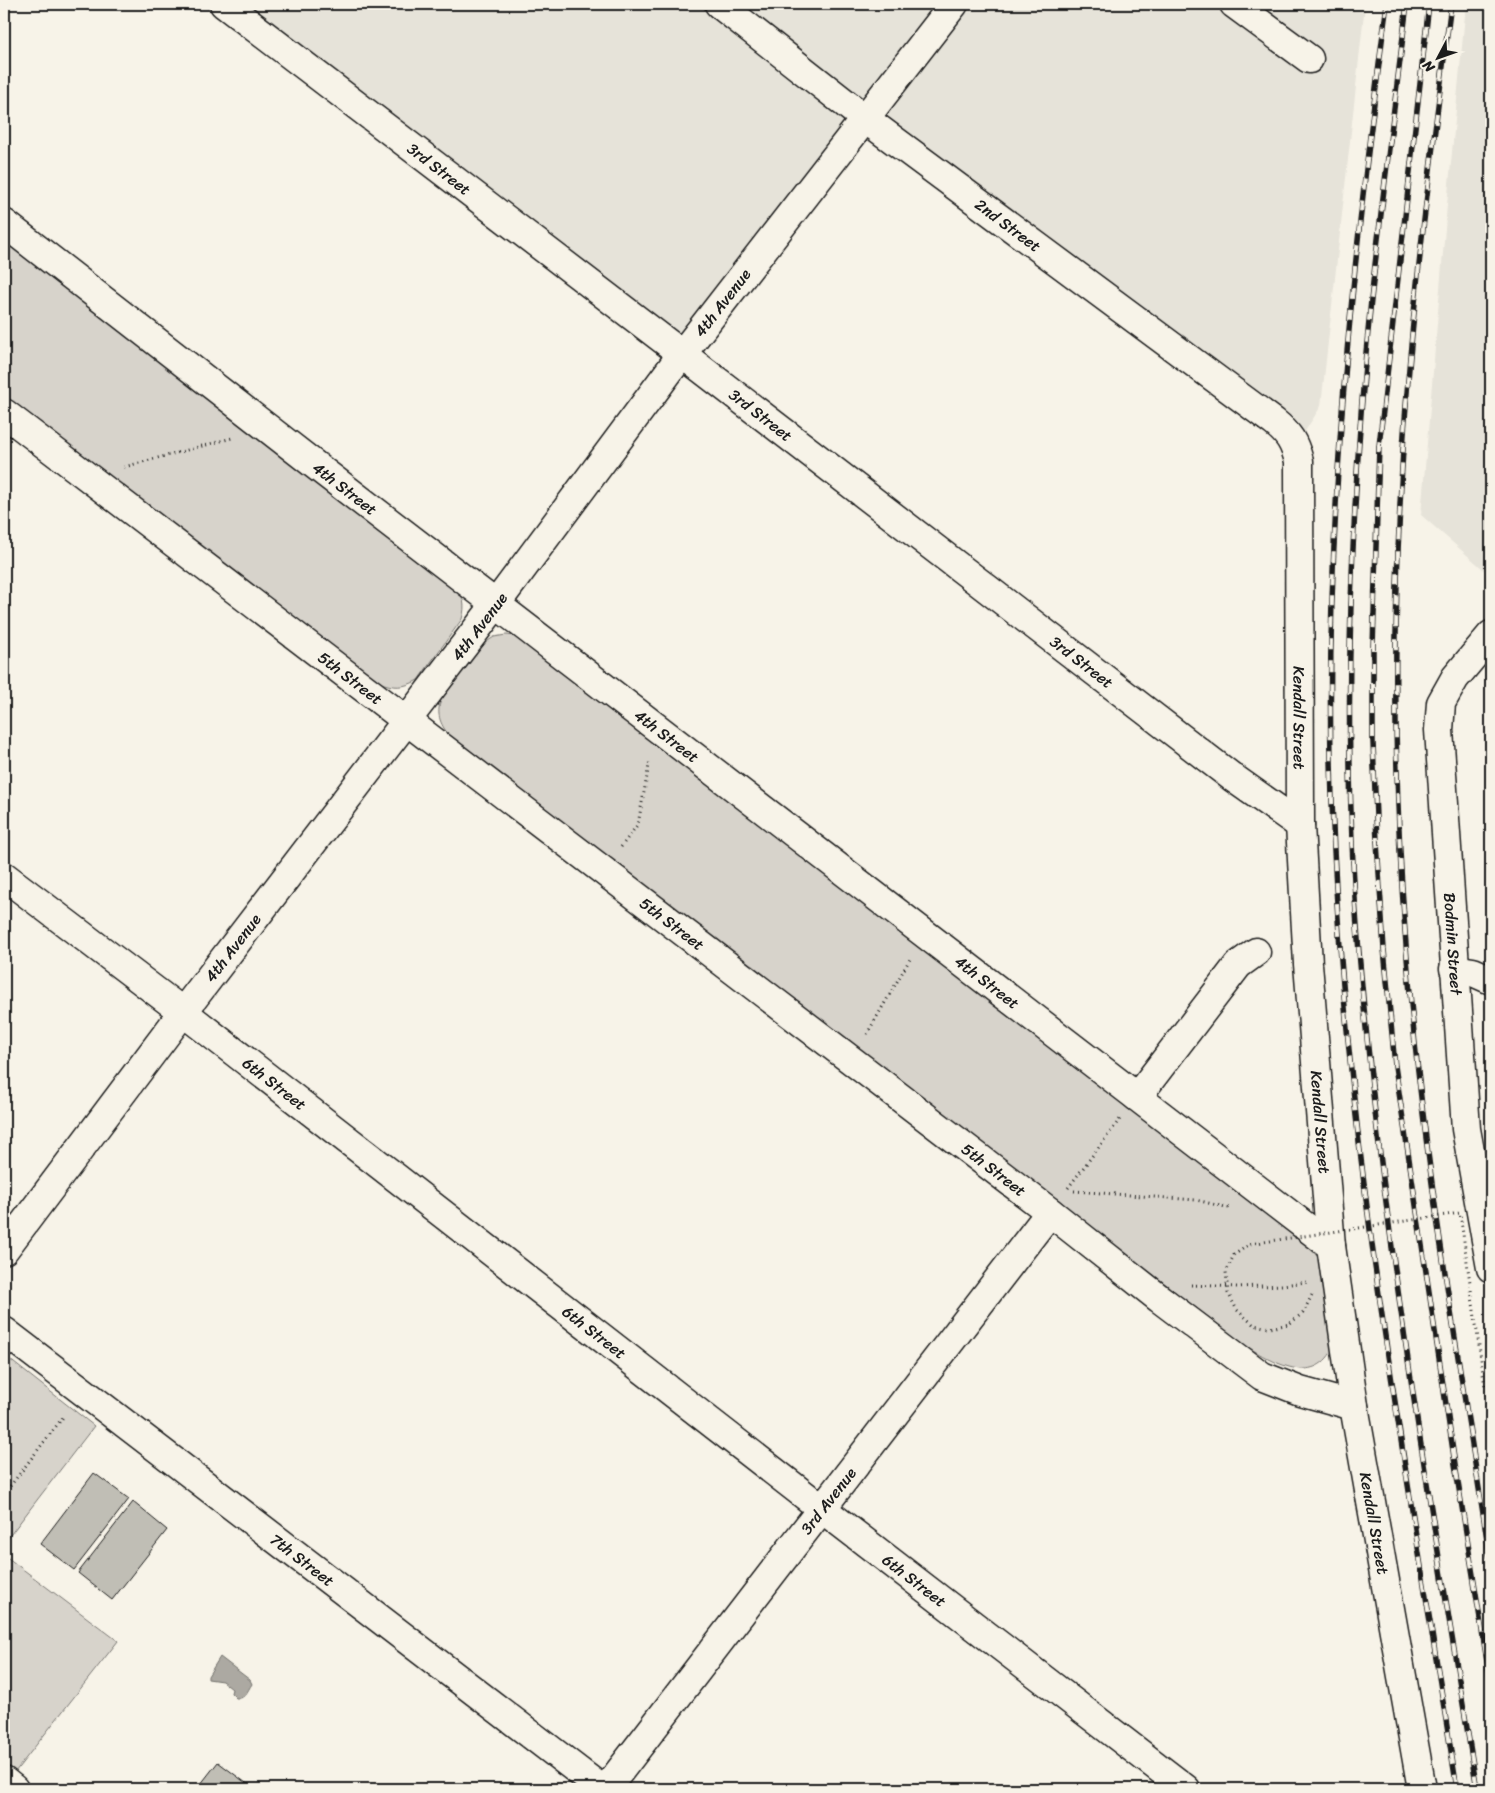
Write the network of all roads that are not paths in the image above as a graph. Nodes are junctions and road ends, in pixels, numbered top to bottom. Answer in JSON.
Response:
{"nodes":[{"id":1,"x":224,"y":4,"type":"edge"},
{"id":2,"x":719,"y":4,"type":"edge"},
{"id":3,"x":954,"y":4,"type":"edge"},
{"id":4,"x":1234,"y":4,"type":"edge"},
{"id":5,"x":1309,"y":59,"type":"dead end"},
{"id":6,"x":864,"y":118,"type":"junction"},
{"id":7,"x":4,"y":224,"type":"edge"},
{"id":8,"x":682,"y":354,"type":"junction"},
{"id":9,"x":4,"y":414,"type":"edge"},
{"id":10,"x":1296,"y":447,"type":"joint"},
{"id":11,"x":496,"y":604,"type":"junction"},
{"id":12,"x":1491,"y":635,"type":"edge"},
{"id":13,"x":405,"y":721,"type":"junction"},
{"id":14,"x":1300,"y":826,"type":"junction"},
{"id":15,"x":4,"y":876,"type":"edge"},
{"id":16,"x":1256,"y":952,"type":"dead end"},
{"id":17,"x":1454,"y":969,"type":"junction"},
{"id":18,"x":1491,"y":980,"type":"edge"},
{"id":19,"x":183,"y":1012,"type":"junction"},
{"id":20,"x":1137,"y":1097,"type":"junction"},
{"id":21,"x":1050,"y":1212,"type":"junction"},
{"id":22,"x":1331,"y":1246,"type":"junction"},
{"id":23,"x":4,"y":1250,"type":"edge"},
{"id":24,"x":1491,"y":1268,"type":"edge"},
{"id":25,"x":4,"y":1330,"type":"edge"},
{"id":26,"x":1354,"y":1406,"type":"junction"},
{"id":27,"x":820,"y":1508,"type":"junction"},
{"id":28,"x":4,"y":1781,"type":"edge"},
{"id":29,"x":14,"y":1789,"type":"edge"},
{"id":30,"x":602,"y":1789,"type":"edge"},
{"id":31,"x":606,"y":1789,"type":"edge"},
{"id":32,"x":1186,"y":1789,"type":"edge"},
{"id":33,"x":1422,"y":1789,"type":"edge"}],
"edges":[{"from":1,"to":8,"type":"street","name":"3rd Street"},
{"from":2,"to":6,"type":"street","name":"2nd Street"},
{"from":3,"to":6,"type":"street","name":"4th Avenue"},
{"from":4,"to":5,"type":"street"},
{"from":6,"to":8,"type":"street","name":"4th Avenue"},
{"from":6,"to":10,"type":"street","name":"2nd Street"},
{"from":7,"to":11,"type":"street","name":"4th Street"},
{"from":8,"to":11,"type":"street","name":"4th Avenue"},
{"from":8,"to":14,"type":"street","name":"3rd Street"},
{"from":9,"to":13,"type":"street","name":"5th Street"},
{"from":10,"to":14,"type":"street","name":"Kendall Street"},
{"from":11,"to":13,"type":"street","name":"4th Avenue"},
{"from":11,"to":20,"type":"street","name":"4th Street"},
{"from":12,"to":17,"type":"street","name":"Bodmin Street"},
{"from":13,"to":19,"type":"street","name":"4th Avenue"},
{"from":13,"to":21,"type":"street","name":"5th Street"},
{"from":14,"to":22,"type":"street","name":"Kendall Street"},
{"from":15,"to":19,"type":"street","name":"6th Street"},
{"from":16,"to":20,"type":"street"},
{"from":17,"to":18,"type":"street"},
{"from":17,"to":24,"type":"street","name":"Bodmin Street"},
{"from":19,"to":23,"type":"street","name":"4th Avenue"},
{"from":19,"to":27,"type":"street","name":"6th Street"},
{"from":20,"to":22,"type":"street","name":"4th Street"},
{"from":21,"to":26,"type":"street","name":"5th Street"},
{"from":21,"to":27,"type":"street","name":"3rd Avenue"},
{"from":22,"to":26,"type":"street","name":"Kendall Street"},
{"from":25,"to":30,"type":"street","name":"7th Street"},
{"from":26,"to":33,"type":"street","name":"Kendall Street"},
{"from":27,"to":31,"type":"street","name":"3rd Avenue"},
{"from":27,"to":32,"type":"street","name":"6th Street"},
{"from":28,"to":29,"type":"street"}]}
